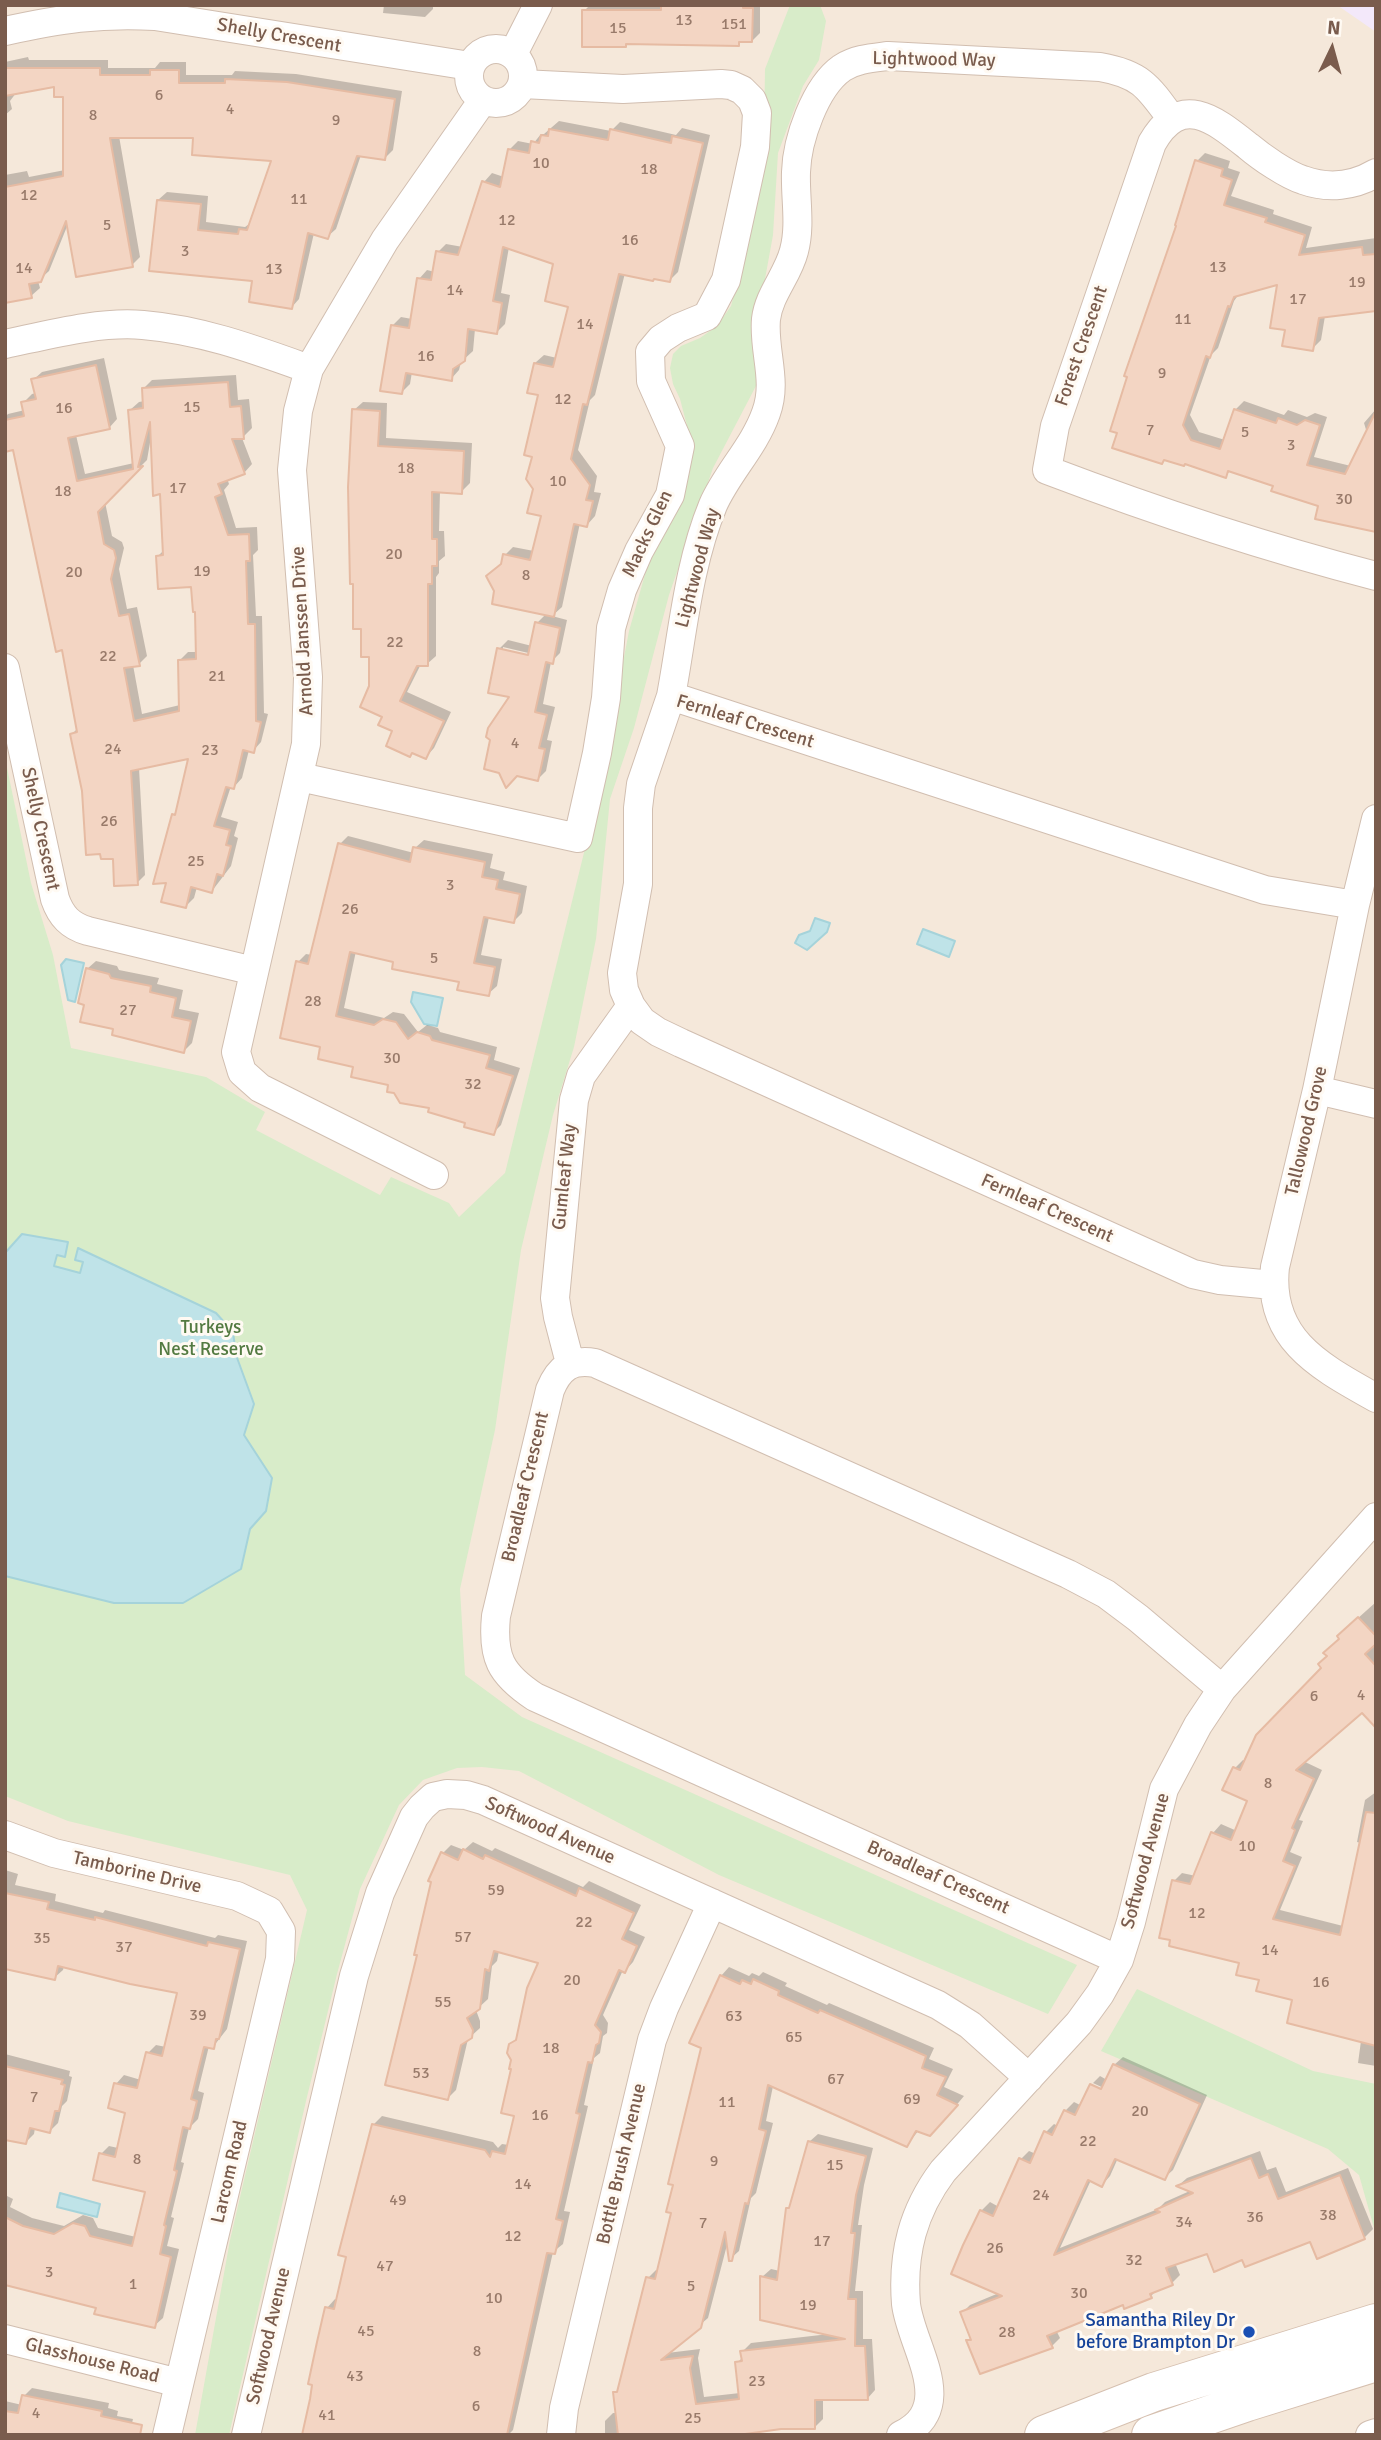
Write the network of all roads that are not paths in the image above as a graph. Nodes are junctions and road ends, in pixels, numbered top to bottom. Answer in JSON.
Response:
{"nodes":[{"id":1,"x":538,"y":5,"type":"edge"},
{"id":2,"x":5,"y":31,"type":"edge"},
{"id":3,"x":513,"y":54,"type":"junction"},
{"id":4,"x":470,"y":66,"type":"junction"},
{"id":5,"x":522,"y":84,"type":"junction"},
{"id":6,"x":483,"y":100,"type":"junction"},
{"id":7,"x":1171,"y":118,"type":"junction"},
{"id":8,"x":1376,"y":173,"type":"edge"},
{"id":9,"x":5,"y":344,"type":"edge"},
{"id":10,"x":309,"y":369,"type":"junction"},
{"id":11,"x":1376,"y":576,"type":"edge"},
{"id":12,"x":5,"y":668,"type":"edge"},
{"id":13,"x":671,"y":696,"type":"junction"},
{"id":14,"x":300,"y":777,"type":"junction"},
{"id":15,"x":1376,"y":819,"type":"edge"},
{"id":16,"x":1355,"y":905,"type":"junction"},
{"id":17,"x":254,"y":971,"type":"junction"},
{"id":18,"x":631,"y":1006,"type":"junction"},
{"id":19,"x":1317,"y":1090,"type":"junction"},
{"id":20,"x":1376,"y":1104,"type":"edge"},
{"id":21,"x":434,"y":1175,"type":"dead end"},
{"id":22,"x":1273,"y":1285,"type":"junction"},
{"id":23,"x":570,"y":1363,"type":"junction"},
{"id":24,"x":1376,"y":1398,"type":"edge"},
{"id":25,"x":1376,"y":1517,"type":"edge"},
{"id":26,"x":1222,"y":1689,"type":"junction"},
{"id":27,"x":5,"y":1835,"type":"edge"},
{"id":28,"x":712,"y":1903,"type":"junction"},
{"id":29,"x":269,"y":1910,"type":"joint"},
{"id":30,"x":1119,"y":1960,"type":"junction"},
{"id":31,"x":1030,"y":2078,"type":"junction"},
{"id":32,"x":1376,"y":2323,"type":"edge"},
{"id":33,"x":5,"y":2339,"type":"edge"},
{"id":34,"x":1376,"y":2362,"type":"edge"},
{"id":35,"x":179,"y":2383,"type":"junction"},
{"id":36,"x":1376,"y":2433,"type":"edge"},
{"id":37,"x":167,"y":2435,"type":"edge"},
{"id":38,"x":246,"y":2435,"type":"edge"},
{"id":39,"x":561,"y":2435,"type":"edge"},
{"id":40,"x":901,"y":2435,"type":"edge"},
{"id":41,"x":1044,"y":2435,"type":"edge"},
{"id":42,"x":1151,"y":2435,"type":"edge"},
{"id":43,"x":1370,"y":2435,"type":"edge"}],
"edges":[{"from":1,"to":3,"type":"street"},
{"from":2,"to":4,"type":"street","name":"Shelly Crescent"},
{"from":3,"to":4,"type":"street"},
{"from":3,"to":5,"type":"street"},
{"from":4,"to":6,"type":"street"},
{"from":5,"to":6,"type":"street"},
{"from":5,"to":14,"type":"street","name":"Macks Glen"},
{"from":6,"to":10,"type":"street","name":"Arnold Janssen Drive"},
{"from":7,"to":8,"type":"street"},
{"from":7,"to":11,"type":"street","name":"Forest Crescent"},
{"from":7,"to":13,"type":"street","name":"Lightwood Way"},
{"from":9,"to":10,"type":"street"},
{"from":10,"to":14,"type":"street","name":"Arnold Janssen Drive"},
{"from":12,"to":17,"type":"street","name":"Shelly Crescent"},
{"from":13,"to":16,"type":"street","name":"Fernleaf Crescent"},
{"from":13,"to":18,"type":"street","name":"Fernleaf Crescent"},
{"from":14,"to":17,"type":"street","name":"Arnold Janssen Drive"},
{"from":15,"to":16,"type":"street","name":"Tallowood Grove"},
{"from":16,"to":19,"type":"street","name":"Tallowood Grove"},
{"from":17,"to":21,"type":"street","name":"Arnold Janssen Drive"},
{"from":18,"to":22,"type":"street","name":"Fernleaf Crescent"},
{"from":18,"to":23,"type":"street","name":"Gumleaf Way"},
{"from":19,"to":20,"type":"street"},
{"from":19,"to":22,"type":"street","name":"Tallowood Grove"},
{"from":22,"to":24,"type":"street","name":"Tallowood Grove"},
{"from":23,"to":26,"type":"street"},
{"from":23,"to":30,"type":"street","name":"Broadleaf Crescent"},
{"from":25,"to":26,"type":"street","name":"Softwood Avenue"},
{"from":26,"to":30,"type":"street","name":"Softwood Avenue"},
{"from":27,"to":29,"type":"street","name":"Tamborine Drive"},
{"from":28,"to":31,"type":"street","name":"Softwood Avenue"},
{"from":28,"to":38,"type":"street","name":"Softwood Avenue"},
{"from":28,"to":39,"type":"street","name":"Bottle Brush Avenue"},
{"from":29,"to":35,"type":"street","name":"Larcom Road"},
{"from":30,"to":31,"type":"street","name":"Softwood Avenue"},
{"from":31,"to":40,"type":"street","name":"Softwood Avenue"},
{"from":32,"to":41,"type":"main road"},
{"from":33,"to":35,"type":"street","name":"Glasshouse Road"},
{"from":34,"to":42,"type":"main road"},
{"from":35,"to":37,"type":"street","name":"Larcom Road"},
{"from":36,"to":43,"type":"street"}]}
